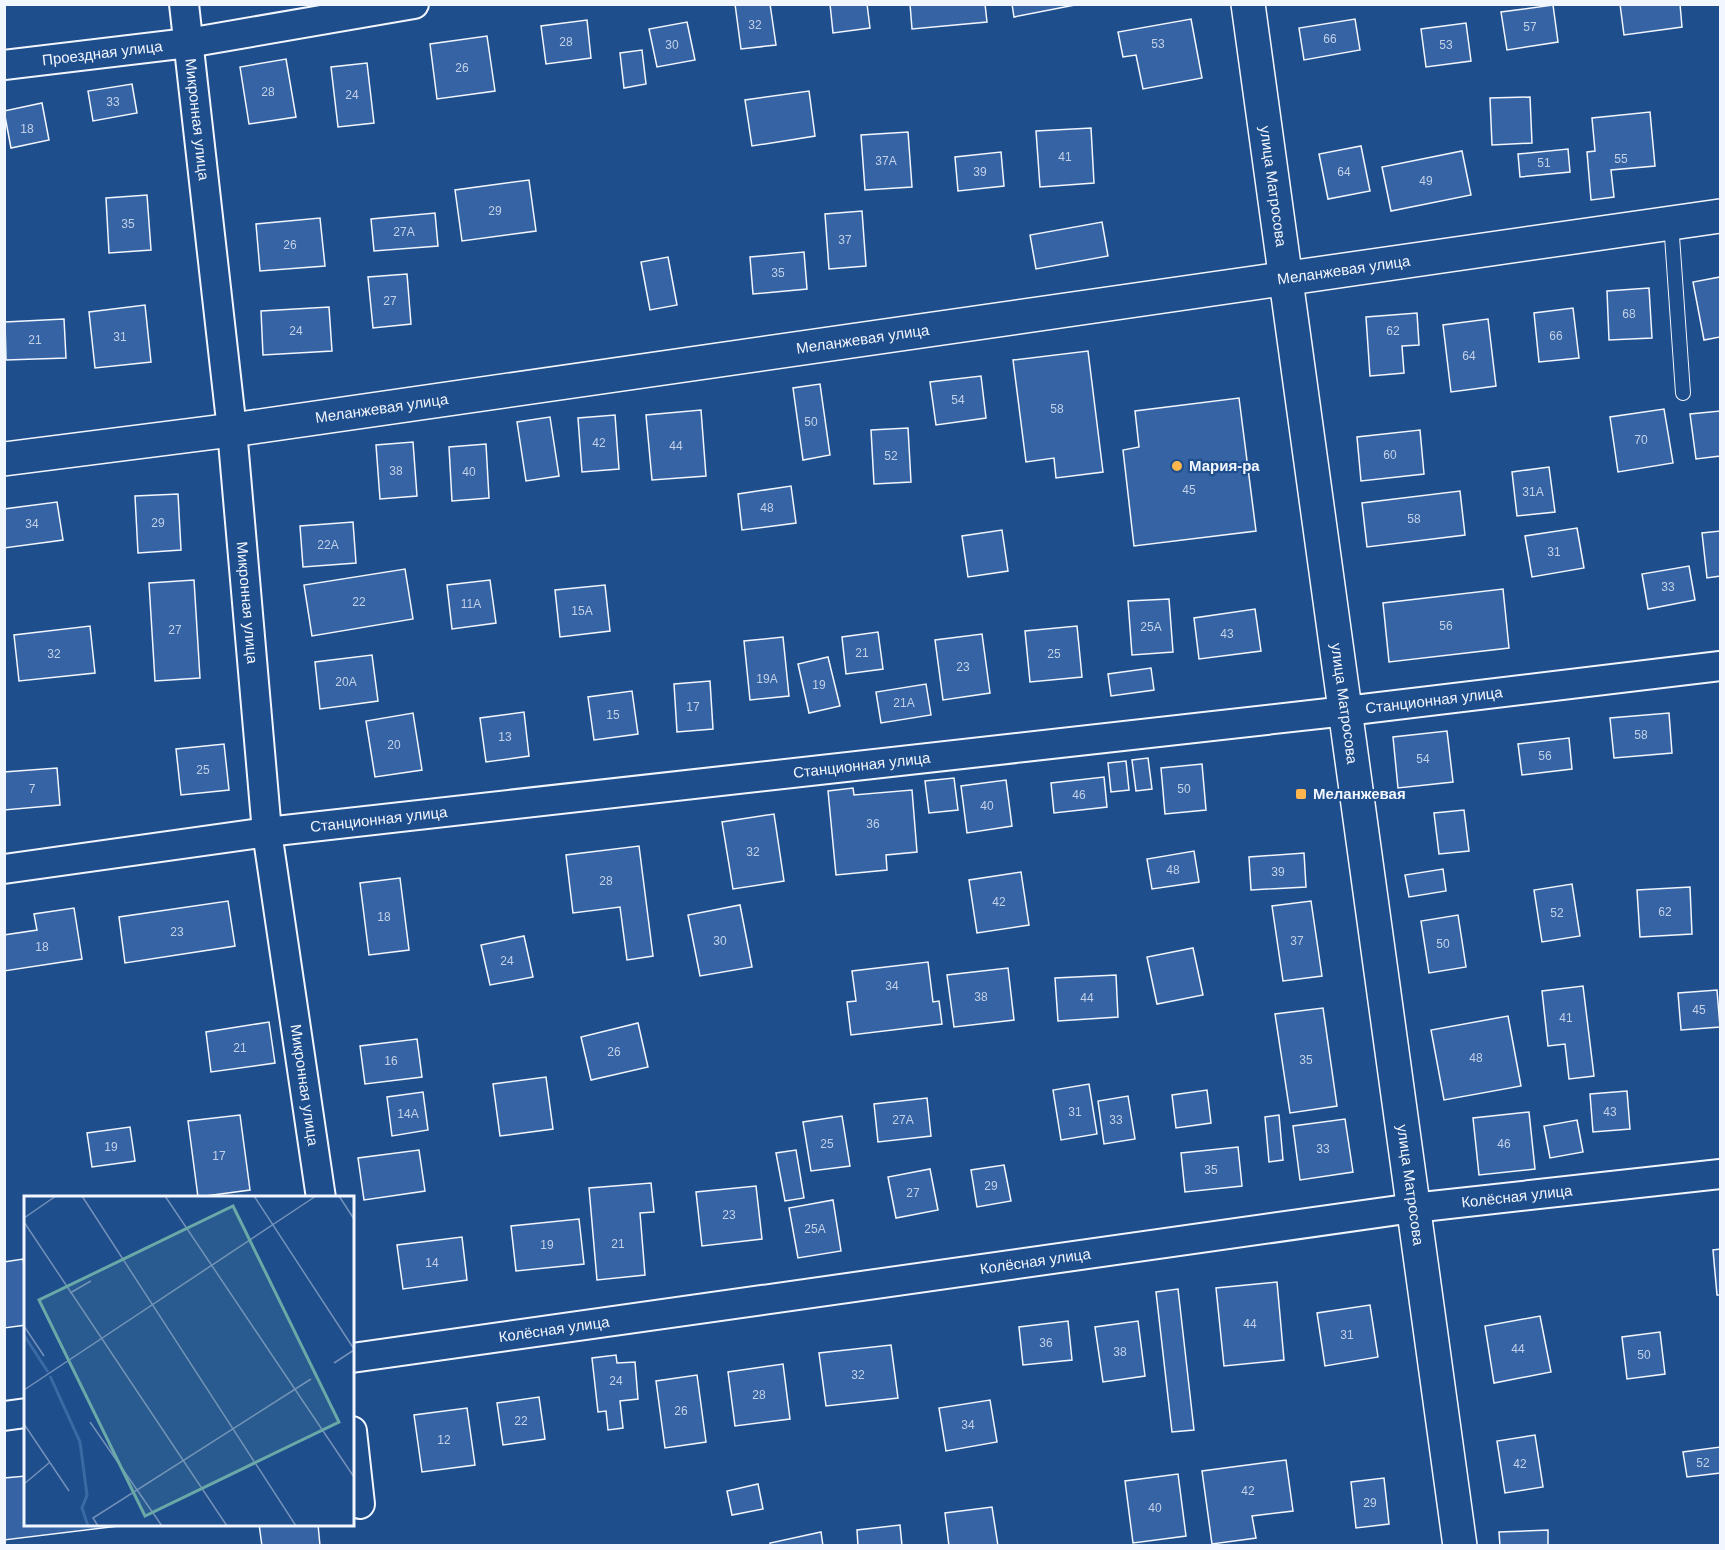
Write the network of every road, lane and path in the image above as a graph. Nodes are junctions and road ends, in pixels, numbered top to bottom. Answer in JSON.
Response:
{"nodes":[{"id":1,"x":184,"y":4,"type":"edge"},
{"id":2,"x":414,"y":4,"type":"edge"},
{"id":3,"x":1248,"y":4,"type":"edge"},
{"id":4,"x":188,"y":43,"type":"junction"},
{"id":5,"x":4,"y":65,"type":"edge"},
{"id":6,"x":1720,"y":216,"type":"edge"},
{"id":7,"x":1671,"y":222,"type":"junction"},
{"id":8,"x":1286,"y":279,"type":"junction"},
{"id":9,"x":1683,"y":393,"type":"dead end"},
{"id":10,"x":232,"y":430,"type":"junction"},
{"id":11,"x":4,"y":459,"type":"edge"},
{"id":12,"x":1720,"y":666,"type":"edge"},
{"id":13,"x":1346,"y":711,"type":"junction"},
{"id":14,"x":267,"y":832,"type":"junction"},
{"id":15,"x":4,"y":869,"type":"edge"},
{"id":16,"x":1720,"y":1174,"type":"edge"},
{"id":17,"x":321,"y":1196,"type":"edge"},
{"id":18,"x":1413,"y":1208,"type":"junction"},
{"id":19,"x":354,"y":1358,"type":"edge"},
{"id":20,"x":24,"y":1413,"type":"edge"},
{"id":21,"x":4,"y":1416,"type":"edge"},
{"id":22,"x":354,"y":1449,"type":"edge"},
{"id":23,"x":360,"y":1504,"type":"dead end"},
{"id":24,"x":1460,"y":1545,"type":"edge"}],
"edges":[{"from":1,"to":4,"type":"street","name":"Микронная улица"},
{"from":2,"to":4,"type":"street","name":"Проездная улица"},
{"from":3,"to":8,"type":"street","name":"улица Матросова"},
{"from":4,"to":5,"type":"street","name":"Проездная улица"},
{"from":4,"to":10,"type":"street","name":"Микронная улица"},
{"from":6,"to":7,"type":"street","name":"Меланжевая улица"},
{"from":7,"to":8,"type":"street","name":"Меланжевая улица"},
{"from":7,"to":9,"type":"lane"},
{"from":8,"to":10,"type":"street","name":"Меланжевая улица"},
{"from":8,"to":13,"type":"street","name":"улица Матросова"},
{"from":10,"to":11,"type":"street","name":"Меланжевая улица"},
{"from":10,"to":14,"type":"street","name":"Микронная улица"},
{"from":12,"to":13,"type":"street","name":"Станционная улица"},
{"from":13,"to":14,"type":"street","name":"Станционная улица"},
{"from":13,"to":18,"type":"street","name":"улица Матросова"},
{"from":14,"to":15,"type":"street","name":"Станционная улица"},
{"from":14,"to":17,"type":"street","name":"Микронная улица"},
{"from":16,"to":18,"type":"street","name":"Колёсная улица"},
{"from":18,"to":19,"type":"street","name":"Колёсная улица"},
{"from":18,"to":24,"type":"street","name":"улица Матросова"},
{"from":20,"to":21,"type":"street"},
{"from":22,"to":23,"type":"street"}]}
